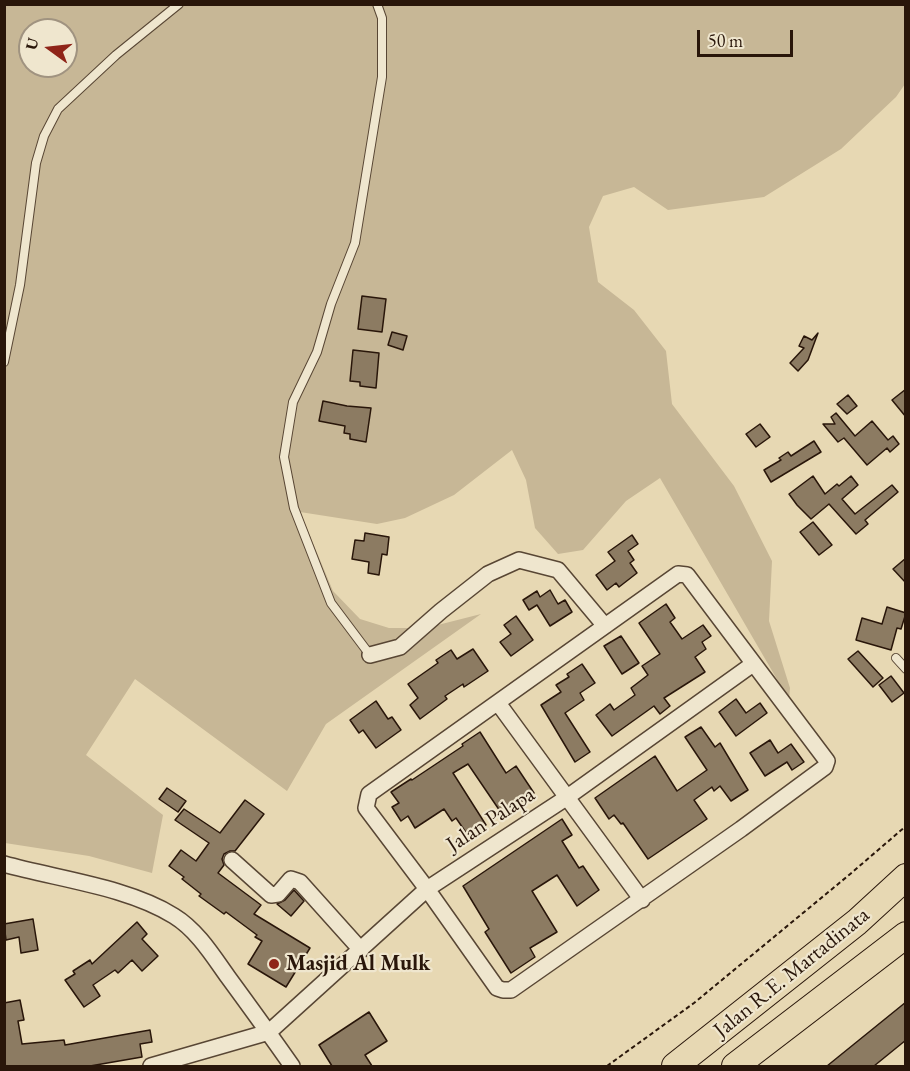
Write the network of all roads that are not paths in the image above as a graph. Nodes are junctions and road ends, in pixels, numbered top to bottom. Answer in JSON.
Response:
{"nodes":[{"id":1,"x":179,"y":4,"type":"edge"},
{"id":2,"x":377,"y":4,"type":"edge"},
{"id":3,"x":4,"y":362,"type":"edge"},
{"id":4,"x":604,"y":626,"type":"junction"},
{"id":5,"x":370,"y":655,"type":"joint"},
{"id":6,"x":896,"y":658,"type":"dead end"},
{"id":7,"x":753,"y":664,"type":"junction"},
{"id":8,"x":906,"y":669,"type":"edge"},
{"id":9,"x":498,"y":703,"type":"junction"},
{"id":10,"x":566,"y":798,"type":"junction"},
{"id":11,"x":232,"y":860,"type":"dead end"},
{"id":12,"x":4,"y":864,"type":"edge"},
{"id":13,"x":906,"y":877,"type":"edge"},
{"id":14,"x":427,"y":889,"type":"junction"},
{"id":15,"x":642,"y":900,"type":"junction"},
{"id":16,"x":857,"y":922,"type":"junction"},
{"id":17,"x":906,"y":935,"type":"edge"},
{"id":18,"x":361,"y":950,"type":"junction"},
{"id":19,"x":884,"y":954,"type":"junction"},
{"id":20,"x":269,"y":1032,"type":"junction"},
{"id":21,"x":151,"y":1066,"type":"edge"},
{"id":22,"x":292,"y":1066,"type":"edge"},
{"id":23,"x":675,"y":1066,"type":"edge"},
{"id":24,"x":735,"y":1066,"type":"edge"}],
"edges":[{"from":1,"to":3,"type":"lane"},
{"from":2,"to":5,"type":"lane"},
{"from":4,"to":5,"type":"street"},
{"from":4,"to":7,"type":"street"},
{"from":4,"to":9,"type":"street"},
{"from":6,"to":8,"type":"lane"},
{"from":7,"to":10,"type":"street","name":"Jalan Palapa"},
{"from":7,"to":15,"type":"street"},
{"from":9,"to":10,"type":"street"},
{"from":9,"to":14,"type":"street"},
{"from":10,"to":14,"type":"street","name":"Jalan Palapa"},
{"from":10,"to":15,"type":"street"},
{"from":11,"to":18,"type":"street"},
{"from":12,"to":20,"type":"street"},
{"from":13,"to":16,"type":"highway","name":"Jalan R.E. Martadinata"},
{"from":14,"to":15,"type":"street"},
{"from":14,"to":18,"type":"street","name":"Jalan Palapa"},
{"from":16,"to":19,"type":"highway"},
{"from":16,"to":23,"type":"highway","name":"Jalan R.E. Martadinata"},
{"from":17,"to":19,"type":"highway","name":"Jalan R.E. Martadinata"},
{"from":18,"to":20,"type":"street","name":"Jalan Palapa"},
{"from":19,"to":24,"type":"highway","name":"Jalan R.E. Martadinata"},
{"from":20,"to":21,"type":"street","name":"Jalan Palapa"},
{"from":20,"to":22,"type":"street"}]}
